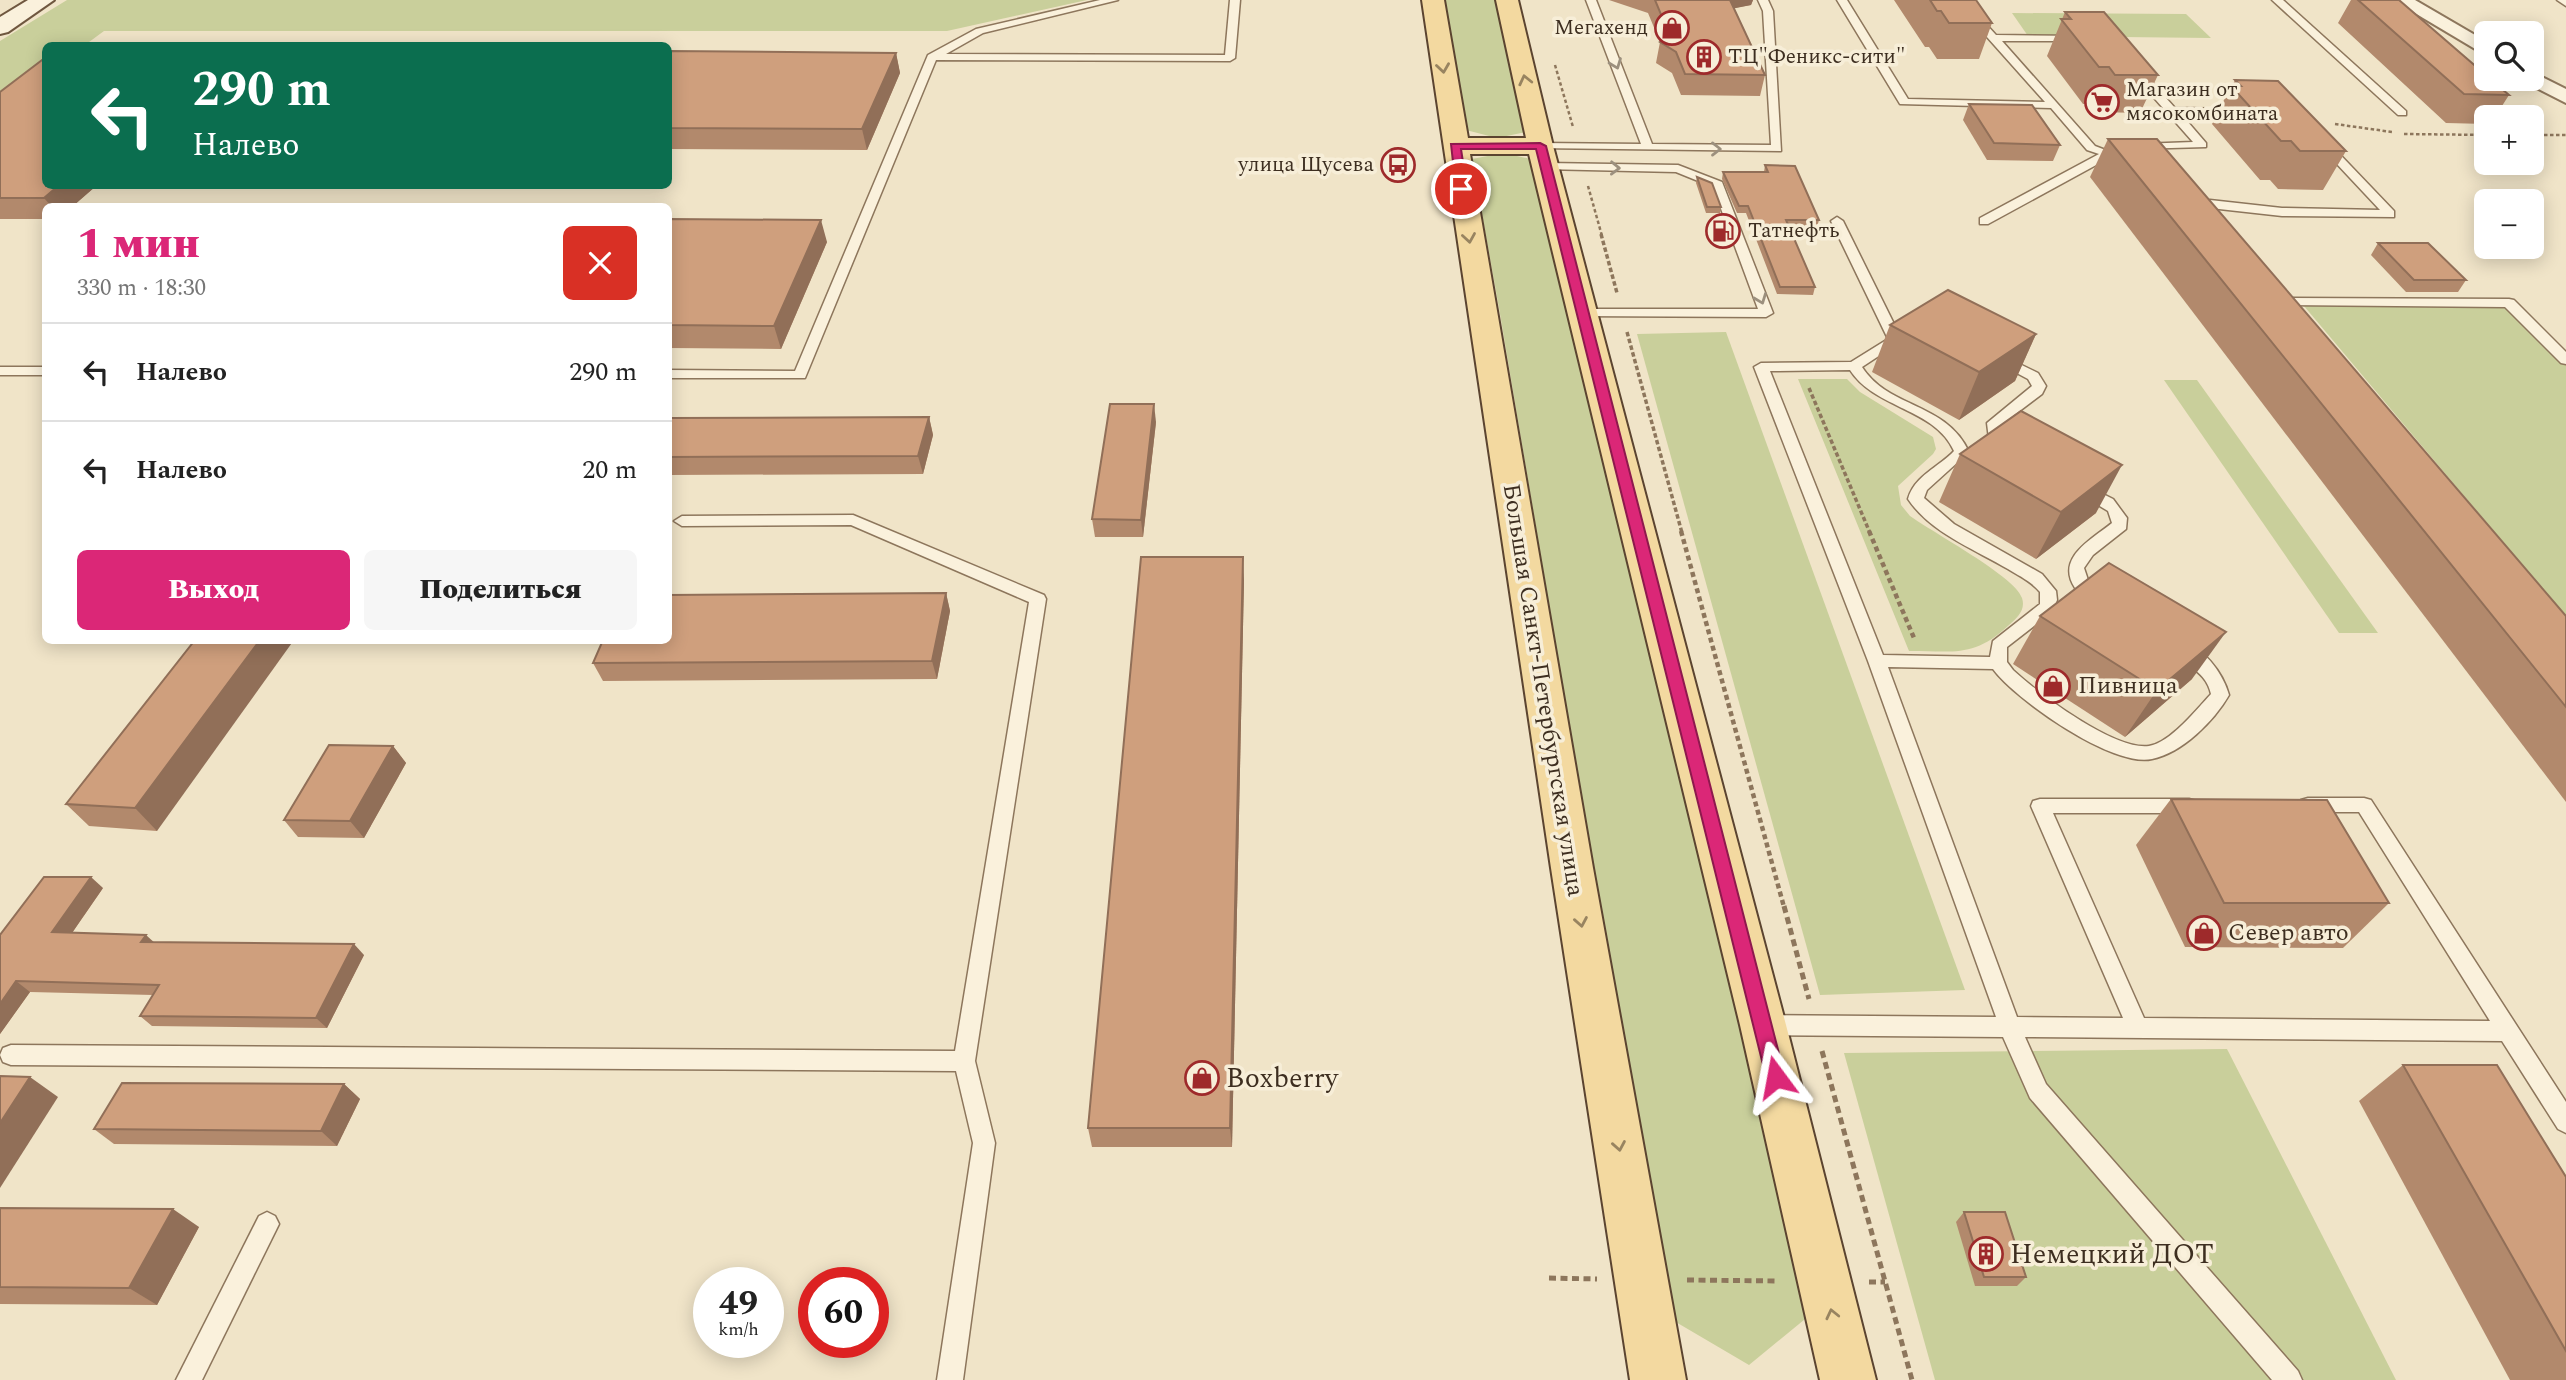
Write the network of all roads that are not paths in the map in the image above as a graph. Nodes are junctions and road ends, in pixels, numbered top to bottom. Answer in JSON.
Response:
{"nodes":[{"id":1,"x":43,"y":0,"type":"edge"},
{"id":2,"x":1113,"y":0,"type":"edge"},
{"id":3,"x":1235,"y":0,"type":"edge"},
{"id":4,"x":1433,"y":0,"type":"edge"},
{"id":5,"x":1507,"y":0,"type":"edge"},
{"id":6,"x":1591,"y":0,"type":"edge"},
{"id":7,"x":1763,"y":0,"type":"edge"},
{"id":8,"x":1842,"y":0,"type":"edge"},
{"id":9,"x":1958,"y":0,"type":"edge"},
{"id":10,"x":2277,"y":0,"type":"edge"},
{"id":11,"x":2402,"y":0,"type":"edge"},
{"id":12,"x":0,"y":27,"type":"edge"},
{"id":13,"x":1993,"y":38,"type":"junction"},
{"id":14,"x":2095,"y":38,"type":"edge"},
{"id":15,"x":2474,"y":42,"type":"edge"},
{"id":16,"x":932,"y":57,"type":"junction"},
{"id":17,"x":2125,"y":59,"type":"edge"},
{"id":18,"x":2544,"y":84,"type":"edge"},
{"id":19,"x":2562,"y":93,"type":"edge"},
{"id":20,"x":2054,"y":105,"type":"junction"},
{"id":21,"x":2171,"y":111,"type":"junction"},
{"id":22,"x":2255,"y":112,"type":"edge"},
{"id":23,"x":2402,"y":113,"type":"dead end"},
{"id":24,"x":2318,"y":138,"type":"edge"},
{"id":25,"x":1455,"y":146,"type":"junction"},
{"id":26,"x":1648,"y":148,"type":"junction"},
{"id":27,"x":2091,"y":148,"type":"junction"},
{"id":28,"x":2108,"y":154,"type":"junction"},
{"id":29,"x":1562,"y":157,"type":"junction"},
{"id":30,"x":2133,"y":162,"type":"edge"},
{"id":31,"x":1837,"y":221,"type":"dead end"},
{"id":32,"x":1984,"y":221,"type":"dead end"},
{"id":33,"x":2227,"y":224,"type":"edge"},
{"id":34,"x":2293,"y":302,"type":"edge"},
{"id":35,"x":1602,"y":313,"type":"junction"},
{"id":36,"x":1914,"y":328,"type":"edge"},
{"id":37,"x":1895,"y":340,"type":"junction"},
{"id":38,"x":1984,"y":351,"type":"edge"},
{"id":39,"x":2566,"y":360,"type":"edge"},
{"id":40,"x":1854,"y":366,"type":"junction"},
{"id":41,"x":0,"y":371,"type":"edge"},
{"id":42,"x":42,"y":371,"type":"edge"},
{"id":43,"x":672,"y":374,"type":"edge"},
{"id":44,"x":2025,"y":457,"type":"edge"},
{"id":45,"x":2069,"y":481,"type":"edge"},
{"id":46,"x":682,"y":521,"type":"dead end"},
{"id":47,"x":2106,"y":604,"type":"edge"},
{"id":48,"x":2172,"y":645,"type":"edge"},
{"id":49,"x":1877,"y":661,"type":"junction"},
{"id":50,"x":1998,"y":663,"type":"junction"},
{"id":51,"x":2283,"y":805,"type":"edge"},
{"id":52,"x":2202,"y":806,"type":"edge"},
{"id":53,"x":1763,"y":1025,"type":"junction"},
{"id":54,"x":2010,"y":1027,"type":"junction"},
{"id":55,"x":2138,"y":1028,"type":"junction"},
{"id":56,"x":2508,"y":1031,"type":"junction"},
{"id":57,"x":11,"y":1055,"type":"dead end"},
{"id":58,"x":964,"y":1061,"type":"junction"},
{"id":59,"x":2566,"y":1122,"type":"edge"},
{"id":60,"x":267,"y":1224,"type":"dead end"},
{"id":61,"x":190,"y":1380,"type":"edge"},
{"id":62,"x":950,"y":1380,"type":"edge"},
{"id":63,"x":1658,"y":1380,"type":"edge"},
{"id":64,"x":1848,"y":1380,"type":"edge"},
{"id":65,"x":2288,"y":1380,"type":"edge"}],
"edges":[{"from":1,"to":12,"type":"main road"},
{"from":2,"to":16,"type":"lane"},
{"from":3,"to":16,"type":"lane"},
{"from":4,"to":25,"type":"main road","name":"Большая Санкт-Петербургская улица","one_way":true},
{"from":29,"to":5,"type":"main road","one_way":true},
{"from":6,"to":26,"type":"lane","one_way":true},
{"from":26,"to":7,"type":"lane","one_way":true},
{"from":8,"to":20,"type":"lane"},
{"from":9,"to":13,"type":"lane"},
{"from":10,"to":23,"type":"lane"},
{"from":11,"to":15,"type":"street"},
{"from":13,"to":14,"type":"lane"},
{"from":13,"to":20,"type":"lane"},
{"from":16,"to":43,"type":"lane"},
{"from":17,"to":21,"type":"lane"},
{"from":18,"to":19,"type":"street"},
{"from":20,"to":27,"type":"lane"},
{"from":21,"to":22,"type":"lane"},
{"from":21,"to":27,"type":"lane"},
{"from":24,"to":33,"type":"lane"},
{"from":25,"to":29,"type":"main road"},
{"from":25,"to":63,"type":"main road","name":"Большая Санкт-Петербургская улица","one_way":true},
{"from":26,"to":29,"type":"lane"},
{"from":27,"to":28,"type":"lane"},
{"from":28,"to":30,"type":"lane"},
{"from":28,"to":32,"type":"lane"},
{"from":29,"to":35,"type":"main road"},
{"from":29,"to":35,"type":"lane","one_way":true},
{"from":31,"to":37,"type":"lane"},
{"from":34,"to":39,"type":"lane"},
{"from":35,"to":53,"type":"main road"},
{"from":36,"to":37,"type":"lane"},
{"from":37,"to":40,"type":"lane"},
{"from":38,"to":44,"type":"lane"},
{"from":40,"to":49,"type":"lane"},
{"from":40,"to":50,"type":"lane"},
{"from":41,"to":42,"type":"lane"},
{"from":45,"to":47,"type":"lane"},
{"from":46,"to":58,"type":"lane"},
{"from":48,"to":50,"type":"lane"},
{"from":49,"to":50,"type":"lane"},
{"from":49,"to":54,"type":"lane"},
{"from":51,"to":56,"type":"lane"},
{"from":52,"to":55,"type":"lane"},
{"from":53,"to":54,"type":"lane"},
{"from":64,"to":53,"type":"main road","one_way":true},
{"from":54,"to":55,"type":"lane"},
{"from":54,"to":65,"type":"lane"},
{"from":55,"to":56,"type":"lane"},
{"from":56,"to":59,"type":"lane"},
{"from":57,"to":58,"type":"lane"},
{"from":58,"to":62,"type":"lane"},
{"from":60,"to":61,"type":"lane"}]}
